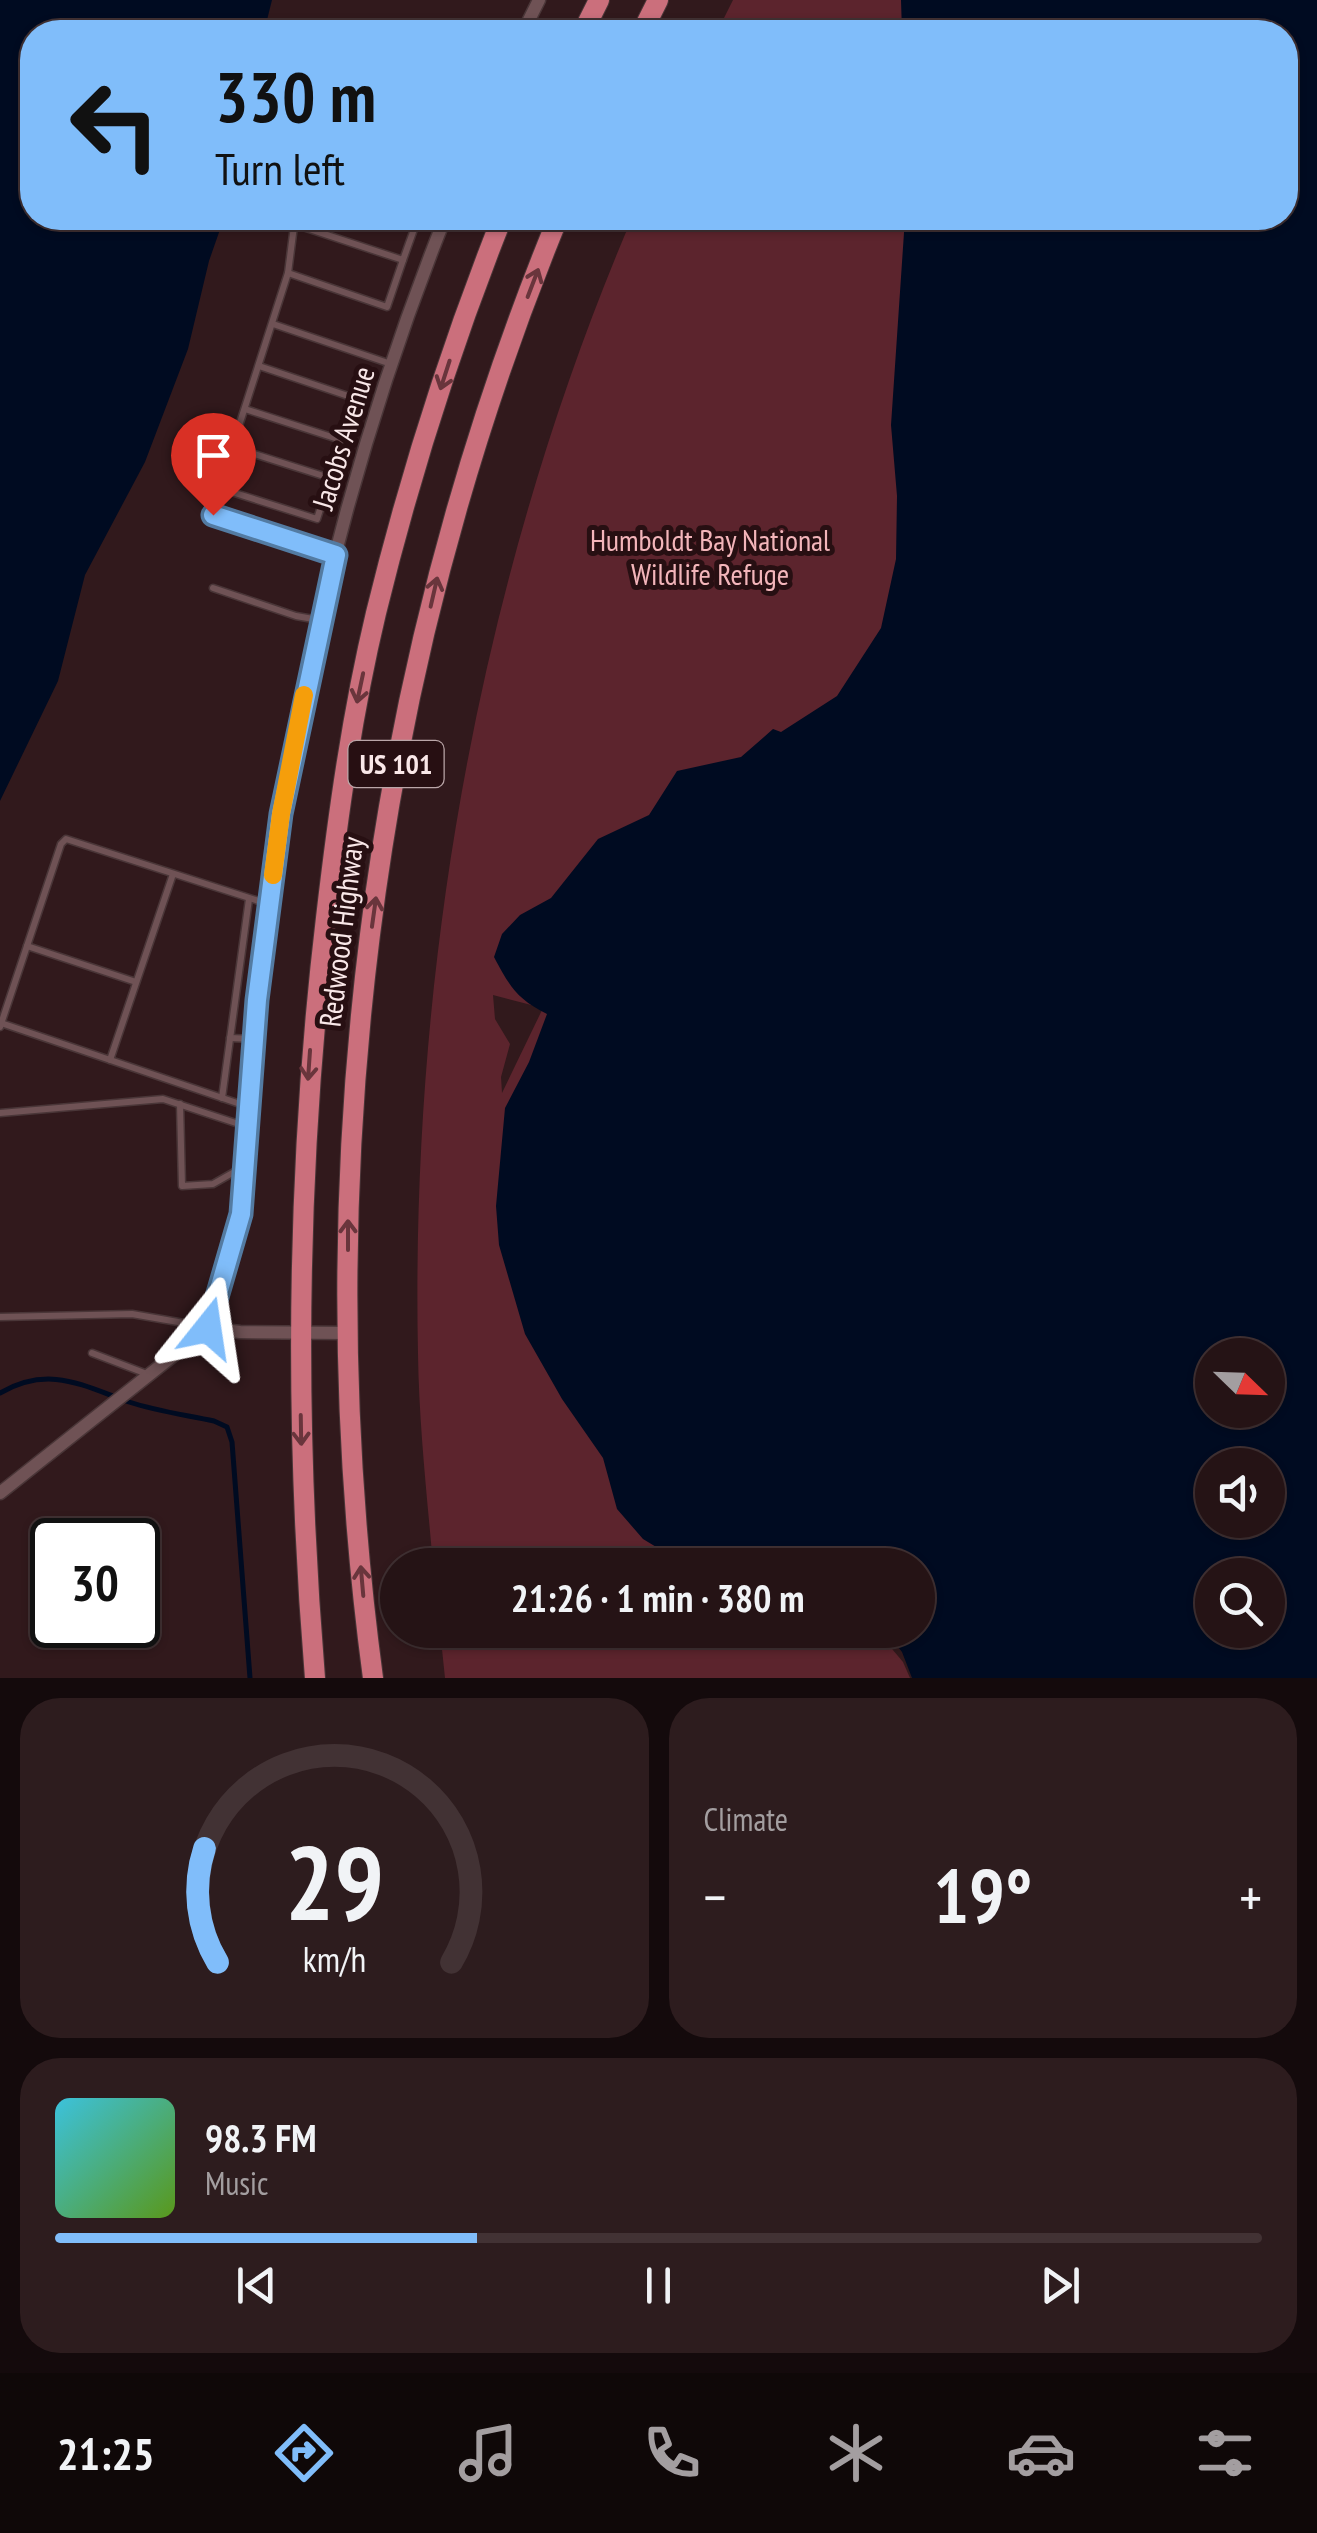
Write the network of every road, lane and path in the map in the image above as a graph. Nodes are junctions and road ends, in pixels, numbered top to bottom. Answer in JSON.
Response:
{"nodes":[{"id":1,"x":294,"y":230,"type":"edge"},
{"id":2,"x":320,"y":230,"type":"edge"},
{"id":3,"x":414,"y":230,"type":"edge"},
{"id":4,"x":441,"y":230,"type":"edge"},
{"id":5,"x":498,"y":230,"type":"edge"},
{"id":6,"x":554,"y":230,"type":"edge"},
{"id":7,"x":404,"y":260,"type":"junction"},
{"id":8,"x":288,"y":273,"type":"junction"},
{"id":9,"x":273,"y":324,"type":"junction"},
{"id":10,"x":392,"y":364,"type":"junction"},
{"id":11,"x":259,"y":366,"type":"junction"},
{"id":12,"x":245,"y":409,"type":"junction"},
{"id":13,"x":232,"y":447,"type":"junction"},
{"id":14,"x":213,"y":515,"type":"dead end"},
{"id":15,"x":336,"y":555,"type":"junction"},
{"id":16,"x":213,"y":588,"type":"dead end"},
{"id":17,"x":320,"y":620,"type":"junction"},
{"id":18,"x":173,"y":874,"type":"junction"},
{"id":19,"x":250,"y":898,"type":"junction"},
{"id":20,"x":269,"y":905,"type":"junction"},
{"id":21,"x":27,"y":946,"type":"junction"},
{"id":22,"x":239,"y":974,"type":"junction"},
{"id":23,"x":260,"y":976,"type":"junction"},
{"id":24,"x":136,"y":982,"type":"junction"},
{"id":25,"x":1,"y":1025,"type":"edge"},
{"id":26,"x":230,"y":1038,"type":"junction"},
{"id":27,"x":254,"y":1039,"type":"junction"},
{"id":28,"x":110,"y":1060,"type":"junction"},
{"id":29,"x":222,"y":1098,"type":"junction"},
{"id":30,"x":180,"y":1104,"type":"junction"},
{"id":31,"x":249,"y":1107,"type":"junction"},
{"id":32,"x":0,"y":1113,"type":"edge"},
{"id":33,"x":248,"y":1126,"type":"junction"},
{"id":34,"x":245,"y":1166,"type":"junction"},
{"id":35,"x":0,"y":1317,"type":"edge"},
{"id":36,"x":208,"y":1328,"type":"junction"},
{"id":37,"x":300,"y":1333,"type":"junction"},
{"id":38,"x":347,"y":1333,"type":"junction"},
{"id":39,"x":92,"y":1353,"type":"dead end"},
{"id":40,"x":141,"y":1378,"type":"junction"},
{"id":41,"x":0,"y":1493,"type":"edge"},
{"id":42,"x":314,"y":1678,"type":"edge"},
{"id":43,"x":373,"y":1678,"type":"edge"}],
"edges":[{"from":1,"to":8,"type":"lane"},
{"from":2,"to":7,"type":"lane"},
{"from":3,"to":7,"type":"lane"},
{"from":4,"to":10,"type":"street","name":"Jacobs Avenue"},
{"from":5,"to":37,"type":"highway","name":"Redwood Highway","number":"US 101","one_way":true},
{"from":38,"to":6,"type":"highway","name":"Redwood Highway","number":"US 101","one_way":true},
{"from":7,"to":8,"type":"lane"},
{"from":8,"to":9,"type":"lane"},
{"from":9,"to":10,"type":"lane"},
{"from":9,"to":11,"type":"lane"},
{"from":10,"to":15,"type":"street","name":"Jacobs Avenue"},
{"from":11,"to":12,"type":"lane"},
{"from":11,"to":12,"type":"lane"},
{"from":12,"to":13,"type":"lane"},
{"from":13,"to":13,"type":"lane"},
{"from":14,"to":15,"type":"lane"},
{"from":15,"to":17,"type":"street","name":"Jacobs Avenue"},
{"from":16,"to":17,"type":"lane"},
{"from":17,"to":20,"type":"street","name":"Jacobs Avenue"},
{"from":18,"to":19,"type":"lane"},
{"from":18,"to":21,"type":"lane"},
{"from":18,"to":24,"type":"lane"},
{"from":19,"to":20,"type":"lane"},
{"from":19,"to":22,"type":"lane"},
{"from":20,"to":23,"type":"street","name":"Jacobs Avenue"},
{"from":21,"to":24,"type":"lane"},
{"from":21,"to":25,"type":"lane"},
{"from":22,"to":23,"type":"lane"},
{"from":22,"to":26,"type":"lane"},
{"from":23,"to":27,"type":"street","name":"Jacobs Avenue"},
{"from":24,"to":28,"type":"lane"},
{"from":25,"to":28,"type":"lane"},
{"from":26,"to":27,"type":"lane"},
{"from":26,"to":29,"type":"lane"},
{"from":27,"to":31,"type":"street","name":"Jacobs Avenue"},
{"from":28,"to":29,"type":"lane"},
{"from":29,"to":31,"type":"lane"},
{"from":30,"to":32,"type":"lane"},
{"from":30,"to":33,"type":"lane"},
{"from":30,"to":34,"type":"lane"},
{"from":31,"to":33,"type":"street","name":"Jacobs Avenue"},
{"from":33,"to":34,"type":"street","name":"Jacobs Avenue"},
{"from":34,"to":36,"type":"street","name":"Jacobs Avenue"},
{"from":35,"to":36,"type":"lane"},
{"from":36,"to":37,"type":"street"},
{"from":36,"to":40,"type":"street"},
{"from":37,"to":38,"type":"street"},
{"from":37,"to":42,"type":"highway","name":"Redwood Highway","number":"US 101","one_way":true},
{"from":43,"to":38,"type":"highway","name":"Redwood Highway","number":"US 101","one_way":true},
{"from":39,"to":40,"type":"lane"},
{"from":40,"to":41,"type":"street"}]}
